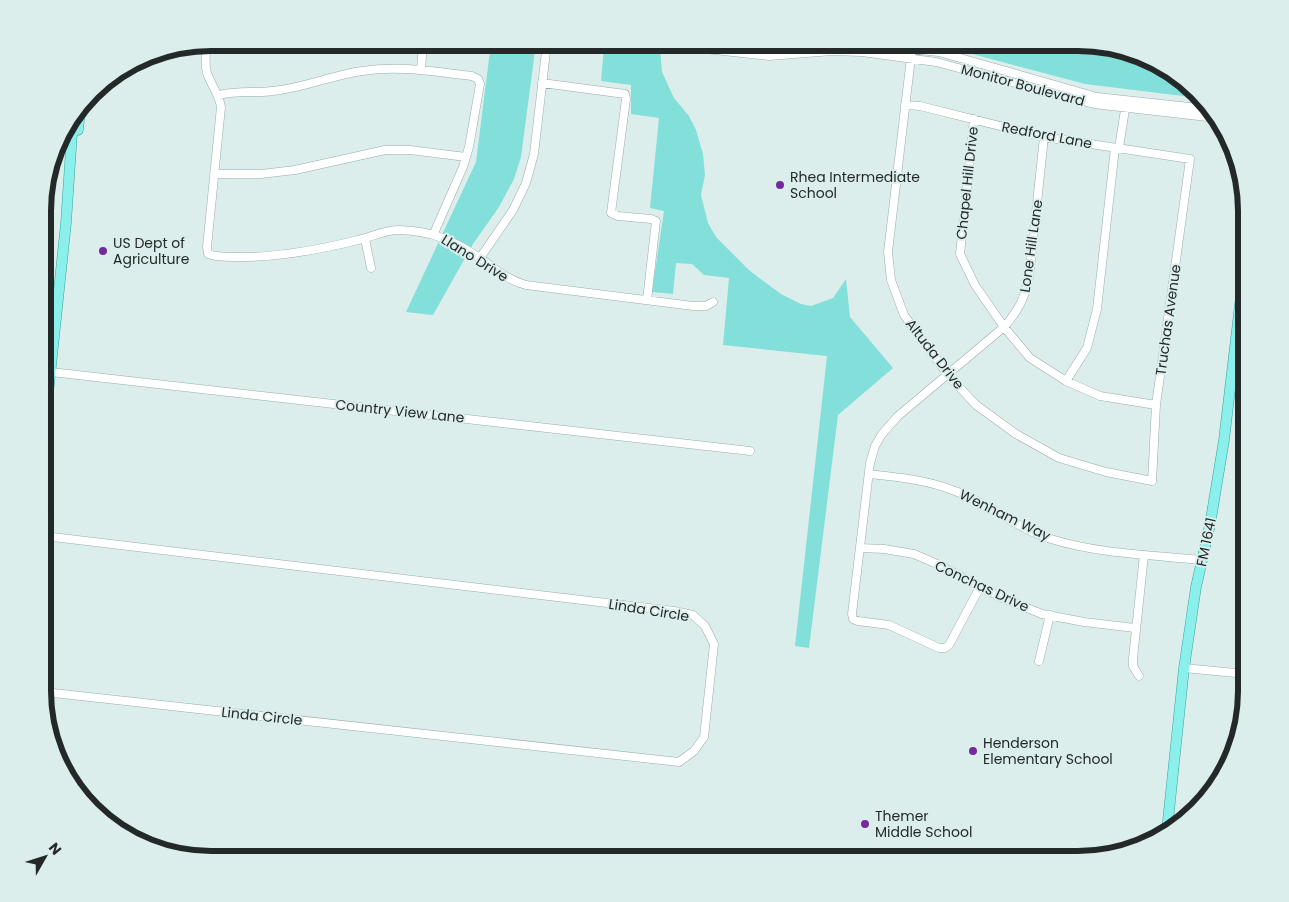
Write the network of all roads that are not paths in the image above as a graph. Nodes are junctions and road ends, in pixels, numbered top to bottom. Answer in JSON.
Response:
{"nodes":[{"id":1,"x":207,"y":51,"type":"edge"},
{"id":2,"x":422,"y":51,"type":"edge"},
{"id":3,"x":546,"y":51,"type":"edge"},
{"id":4,"x":729,"y":52,"type":"edge"},
{"id":5,"x":823,"y":52,"type":"edge"},
{"id":6,"x":854,"y":52,"type":"edge"},
{"id":7,"x":912,"y":52,"type":"edge"},
{"id":8,"x":937,"y":52,"type":"edge"},
{"id":9,"x":911,"y":58,"type":"junction"},
{"id":10,"x":421,"y":70,"type":"junction"},
{"id":11,"x":542,"y":83,"type":"junction"},
{"id":12,"x":219,"y":95,"type":"junction"},
{"id":13,"x":1125,"y":104,"type":"junction"},
{"id":14,"x":905,"y":105,"type":"junction"},
{"id":15,"x":1200,"y":109,"type":"edge"},
{"id":16,"x":1207,"y":117,"type":"edge"},
{"id":17,"x":974,"y":119,"type":"junction"},
{"id":18,"x":78,"y":121,"type":"edge"},
{"id":19,"x":72,"y":133,"type":"edge"},
{"id":20,"x":1044,"y":137,"type":"junction"},
{"id":21,"x":1117,"y":148,"type":"junction"},
{"id":22,"x":466,"y":157,"type":"junction"},
{"id":23,"x":1190,"y":159,"type":"joint"},
{"id":24,"x":214,"y":174,"type":"junction"},
{"id":25,"x":70,"y":175,"type":"junction"},
{"id":26,"x":434,"y":233,"type":"junction"},
{"id":27,"x":365,"y":239,"type":"junction"},
{"id":28,"x":480,"y":258,"type":"junction"},
{"id":29,"x":371,"y":268,"type":"dead end"},
{"id":30,"x":647,"y":300,"type":"junction"},
{"id":31,"x":713,"y":302,"type":"dead end"},
{"id":32,"x":1004,"y":327,"type":"junction"},
{"id":33,"x":1237,"y":348,"type":"edge"},
{"id":34,"x":51,"y":359,"type":"edge"},
{"id":35,"x":51,"y":372,"type":"edge"},
{"id":36,"x":948,"y":375,"type":"junction"},
{"id":37,"x":1066,"y":381,"type":"junction"},
{"id":38,"x":1156,"y":405,"type":"junction"},
{"id":39,"x":750,"y":451,"type":"dead end"},
{"id":40,"x":869,"y":474,"type":"junction"},
{"id":41,"x":1152,"y":481,"type":"joint"},
{"id":42,"x":52,"y":537,"type":"edge"},
{"id":43,"x":860,"y":548,"type":"junction"},
{"id":44,"x":1144,"y":555,"type":"junction"},
{"id":45,"x":1202,"y":560,"type":"junction"},
{"id":46,"x":980,"y":587,"type":"junction"},
{"id":47,"x":1050,"y":615,"type":"junction"},
{"id":48,"x":1135,"y":628,"type":"junction"},
{"id":49,"x":1039,"y":661,"type":"dead end"},
{"id":50,"x":1184,"y":668,"type":"junction"},
{"id":51,"x":1237,"y":673,"type":"edge"},
{"id":52,"x":1139,"y":676,"type":"dead end"},
{"id":53,"x":52,"y":693,"type":"edge"},
{"id":54,"x":1168,"y":823,"type":"edge"}],
"edges":[{"from":1,"to":12,"type":"street"},
{"from":2,"to":10,"type":"street"},
{"from":3,"to":11,"type":"street"},
{"from":4,"to":5,"type":"street","name":"Monitor Boulevard"},
{"from":6,"to":9,"type":"street","name":"Monitor Boulevard"},
{"from":7,"to":9,"type":"street","name":"Altuda Drive"},
{"from":8,"to":13,"type":"street","name":"Monitor Boulevard"},
{"from":9,"to":13,"type":"street","name":"Monitor Boulevard"},
{"from":9,"to":14,"type":"street","name":"Altuda Drive"},
{"from":10,"to":12,"type":"street"},
{"from":10,"to":22,"type":"street"},
{"from":11,"to":28,"type":"street"},
{"from":11,"to":30,"type":"street"},
{"from":12,"to":24,"type":"street"},
{"from":13,"to":15,"type":"street","name":"Monitor Boulevard"},
{"from":13,"to":16,"type":"street","name":"Monitor Boulevard"},
{"from":13,"to":21,"type":"street"},
{"from":14,"to":17,"type":"street","name":"Redford Lane"},
{"from":14,"to":36,"type":"street","name":"Altuda Drive"},
{"from":17,"to":20,"type":"street","name":"Redford Lane"},
{"from":17,"to":32,"type":"street","name":"Chapel Hill Drive"},
{"from":18,"to":25,"type":"main road"},
{"from":19,"to":25,"type":"main road"},
{"from":20,"to":21,"type":"street","name":"Redford Lane"},
{"from":20,"to":32,"type":"street","name":"Lone Hill Lane"},
{"from":21,"to":23,"type":"street","name":"Redford Lane"},
{"from":21,"to":37,"type":"street"},
{"from":22,"to":24,"type":"street"},
{"from":22,"to":26,"type":"street"},
{"from":23,"to":38,"type":"street","name":"Truchas Avenue"},
{"from":24,"to":27,"type":"street","name":"Llano Drive"},
{"from":25,"to":34,"type":"main road"},
{"from":26,"to":27,"type":"street","name":"Llano Drive"},
{"from":26,"to":28,"type":"street","name":"Llano Drive"},
{"from":27,"to":29,"type":"street"},
{"from":28,"to":30,"type":"street","name":"Llano Drive"},
{"from":30,"to":31,"type":"street","name":"Llano Drive"},
{"from":32,"to":36,"type":"street","name":"Lone Hill Lane"},
{"from":32,"to":37,"type":"street","name":"Chapel Hill Drive"},
{"from":33,"to":45,"type":"main road","name":"FM 1641","number":"FM 1641"},
{"from":35,"to":39,"type":"street","name":"Country View Lane"},
{"from":36,"to":40,"type":"street","name":"Lone Hill Lane"},
{"from":36,"to":41,"type":"street","name":"Altuda Drive"},
{"from":37,"to":38,"type":"street","name":"Chapel Hill Drive"},
{"from":38,"to":41,"type":"street","name":"Truchas Avenue"},
{"from":40,"to":43,"type":"street","name":"Lone Hill Lane"},
{"from":40,"to":44,"type":"street","name":"Wenham Way"},
{"from":42,"to":53,"type":"street","name":"Linda Circle"},
{"from":43,"to":46,"type":"street","name":"Conchas Drive"},
{"from":43,"to":46,"type":"street","name":"Lone Hill Lane"},
{"from":44,"to":45,"type":"street","name":"Wenham Way"},
{"from":44,"to":48,"type":"street"},
{"from":45,"to":50,"type":"main road","name":"FM 1641","number":"FM 1641"},
{"from":46,"to":47,"type":"street","name":"Conchas Drive"},
{"from":47,"to":48,"type":"street","name":"Conchas Drive"},
{"from":47,"to":49,"type":"street"},
{"from":48,"to":52,"type":"street"},
{"from":50,"to":51,"type":"street"},
{"from":50,"to":54,"type":"main road","name":"FM 1641","number":"FM 1641"}]}
